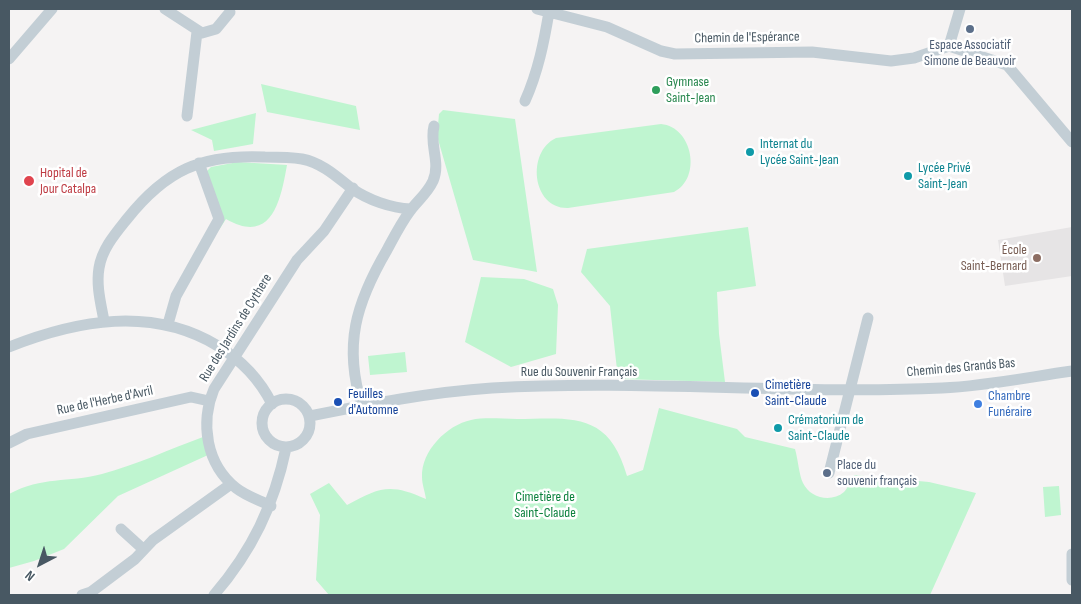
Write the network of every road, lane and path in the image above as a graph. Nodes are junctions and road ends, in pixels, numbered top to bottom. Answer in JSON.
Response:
{"nodes":[{"id":1,"x":52,"y":9,"type":"edge"},
{"id":2,"x":165,"y":9,"type":"edge"},
{"id":3,"x":537,"y":9,"type":"edge"},
{"id":4,"x":960,"y":9,"type":"edge"},
{"id":5,"x":230,"y":12,"type":"dead end"},
{"id":6,"x":549,"y":12,"type":"junction"},
{"id":7,"x":197,"y":32,"type":"junction"},
{"id":8,"x":9,"y":40,"type":"edge"},
{"id":9,"x":949,"y":46,"type":"junction"},
{"id":10,"x":19,"y":47,"type":"junction"},
{"id":11,"x":9,"y":59,"type":"edge"},
{"id":12,"x":525,"y":101,"type":"dead end"},
{"id":13,"x":188,"y":116,"type":"dead end"},
{"id":14,"x":434,"y":126,"type":"dead end"},
{"id":15,"x":1072,"y":142,"type":"edge"},
{"id":16,"x":199,"y":163,"type":"junction"},
{"id":17,"x":353,"y":188,"type":"junction"},
{"id":18,"x":411,"y":209,"type":"junction"},
{"id":19,"x":868,"y":318,"type":"dead end"},
{"id":20,"x":104,"y":321,"type":"junction"},
{"id":21,"x":168,"y":324,"type":"junction"},
{"id":22,"x":9,"y":347,"type":"edge"},
{"id":23,"x":234,"y":356,"type":"junction"},
{"id":24,"x":1072,"y":371,"type":"edge"},
{"id":25,"x":851,"y":390,"type":"junction"},
{"id":26,"x":210,"y":401,"type":"junction"},
{"id":27,"x":272,"y":404,"type":"junction"},
{"id":28,"x":362,"y":406,"type":"junction"},
{"id":29,"x":310,"y":416,"type":"junction"},
{"id":30,"x":9,"y":443,"type":"edge"},
{"id":31,"x":286,"y":448,"type":"junction"},
{"id":32,"x":829,"y":473,"type":"dead end"},
{"id":33,"x":231,"y":484,"type":"junction"},
{"id":34,"x":271,"y":506,"type":"junction"},
{"id":35,"x":121,"y":529,"type":"dead end"},
{"id":36,"x":143,"y":549,"type":"junction"},
{"id":37,"x":1072,"y":554,"type":"edge"},
{"id":38,"x":1072,"y":580,"type":"edge"},
{"id":39,"x":82,"y":595,"type":"edge"},
{"id":40,"x":214,"y":595,"type":"edge"}],
"edges":[{"from":1,"to":10,"type":"street"},
{"from":2,"to":7,"type":"street"},
{"from":3,"to":6,"type":"street","name":"Chemin de l'Espérance"},
{"from":4,"to":9,"type":"street"},
{"from":5,"to":7,"type":"street"},
{"from":6,"to":9,"type":"street","name":"Chemin de l'Espérance"},
{"from":6,"to":12,"type":"street"},
{"from":7,"to":13,"type":"street"},
{"from":8,"to":10,"type":"street"},
{"from":9,"to":15,"type":"street"},
{"from":10,"to":11,"type":"street"},
{"from":14,"to":18,"type":"street"},
{"from":16,"to":17,"type":"street"},
{"from":16,"to":20,"type":"street"},
{"from":16,"to":21,"type":"street"},
{"from":17,"to":18,"type":"street"},
{"from":17,"to":23,"type":"street","name":"Rue des Jardins de Cythere"},
{"from":18,"to":28,"type":"street"},
{"from":19,"to":25,"type":"street"},
{"from":20,"to":21,"type":"street"},
{"from":20,"to":22,"type":"street"},
{"from":21,"to":23,"type":"street"},
{"from":23,"to":26,"type":"street","name":"Rue des Jardins de Cythere"},
{"from":23,"to":27,"type":"street"},
{"from":24,"to":25,"type":"street","name":"Chemin des Grands Bas"},
{"from":25,"to":28,"type":"street","name":"Rue du Souvenir Français"},
{"from":25,"to":32,"type":"street"},
{"from":26,"to":30,"type":"street","name":"Rue de l'Herbe d'Avril"},
{"from":26,"to":33,"type":"street","name":"Rue des Jardins de Cythere"},
{"from":27,"to":29,"type":"street"},
{"from":27,"to":31,"type":"street"},
{"from":28,"to":29,"type":"street","name":"Rue du Souvenir Français"},
{"from":29,"to":31,"type":"street"},
{"from":31,"to":34,"type":"street"},
{"from":33,"to":34,"type":"street","name":"Rue des Jardins de Cythere"},
{"from":33,"to":36,"type":"street"},
{"from":34,"to":40,"type":"street"},
{"from":35,"to":36,"type":"street"},
{"from":36,"to":39,"type":"street"},
{"from":37,"to":38,"type":"street"}]}
